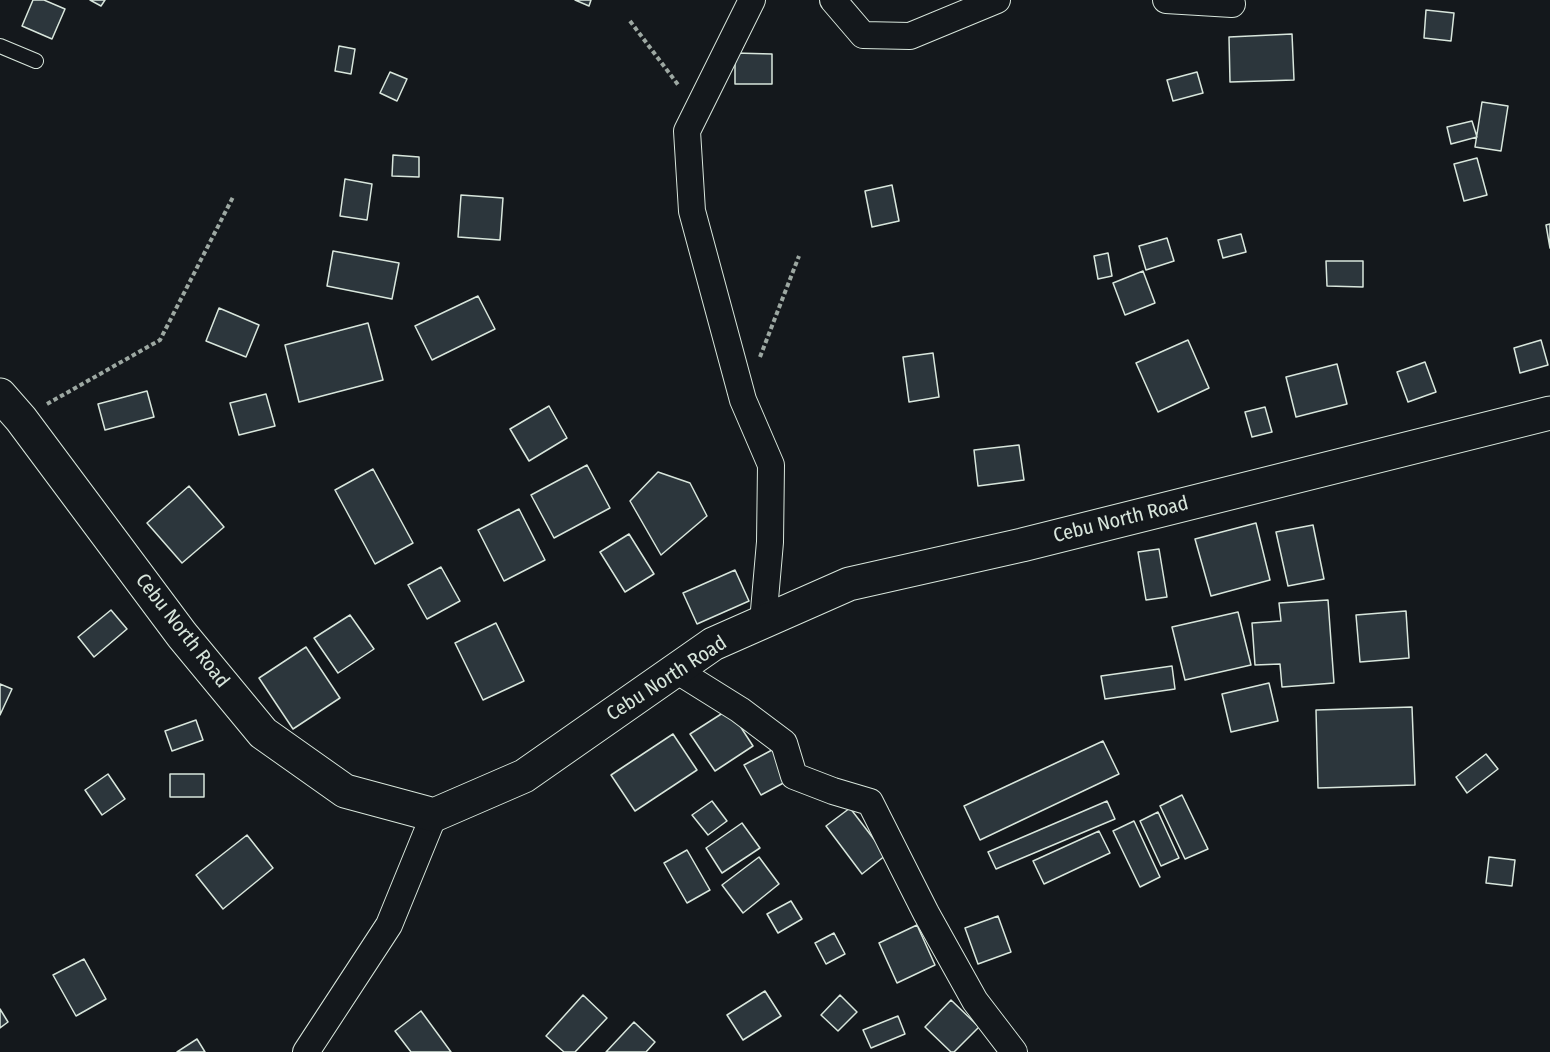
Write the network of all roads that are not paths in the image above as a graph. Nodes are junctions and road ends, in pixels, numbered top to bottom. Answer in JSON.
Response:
{"nodes":[{"id":1,"x":752,"y":0,"type":"edge"},
{"id":2,"x":834,"y":0,"type":"edge"},
{"id":3,"x":997,"y":0,"type":"edge"},
{"id":4,"x":1166,"y":0,"type":"edge"},
{"id":5,"x":1232,"y":4,"type":"dead end"},
{"id":6,"x":0,"y":46,"type":"edge"},
{"id":7,"x":36,"y":61,"type":"dead end"},
{"id":8,"x":10,"y":407,"type":"edge"},
{"id":9,"x":1550,"y":413,"type":"edge"},
{"id":10,"x":763,"y":622,"type":"junction"},
{"id":11,"x":676,"y":670,"type":"junction"},
{"id":12,"x":434,"y":815,"type":"junction"},
{"id":13,"x":306,"y":1052,"type":"edge"},
{"id":14,"x":1014,"y":1052,"type":"edge"}],
"edges":[{"from":1,"to":10,"type":"street"},
{"from":2,"to":3,"type":"street"},
{"from":4,"to":5,"type":"street"},
{"from":6,"to":7,"type":"lane"},
{"from":8,"to":12,"type":"main road","name":"Cebu North Road"},
{"from":9,"to":10,"type":"main road","name":"Cebu North Road"},
{"from":10,"to":11,"type":"main road","name":"Cebu North Road"},
{"from":11,"to":12,"type":"main road","name":"Cebu North Road"},
{"from":11,"to":14,"type":"street"},
{"from":12,"to":13,"type":"street"}]}
